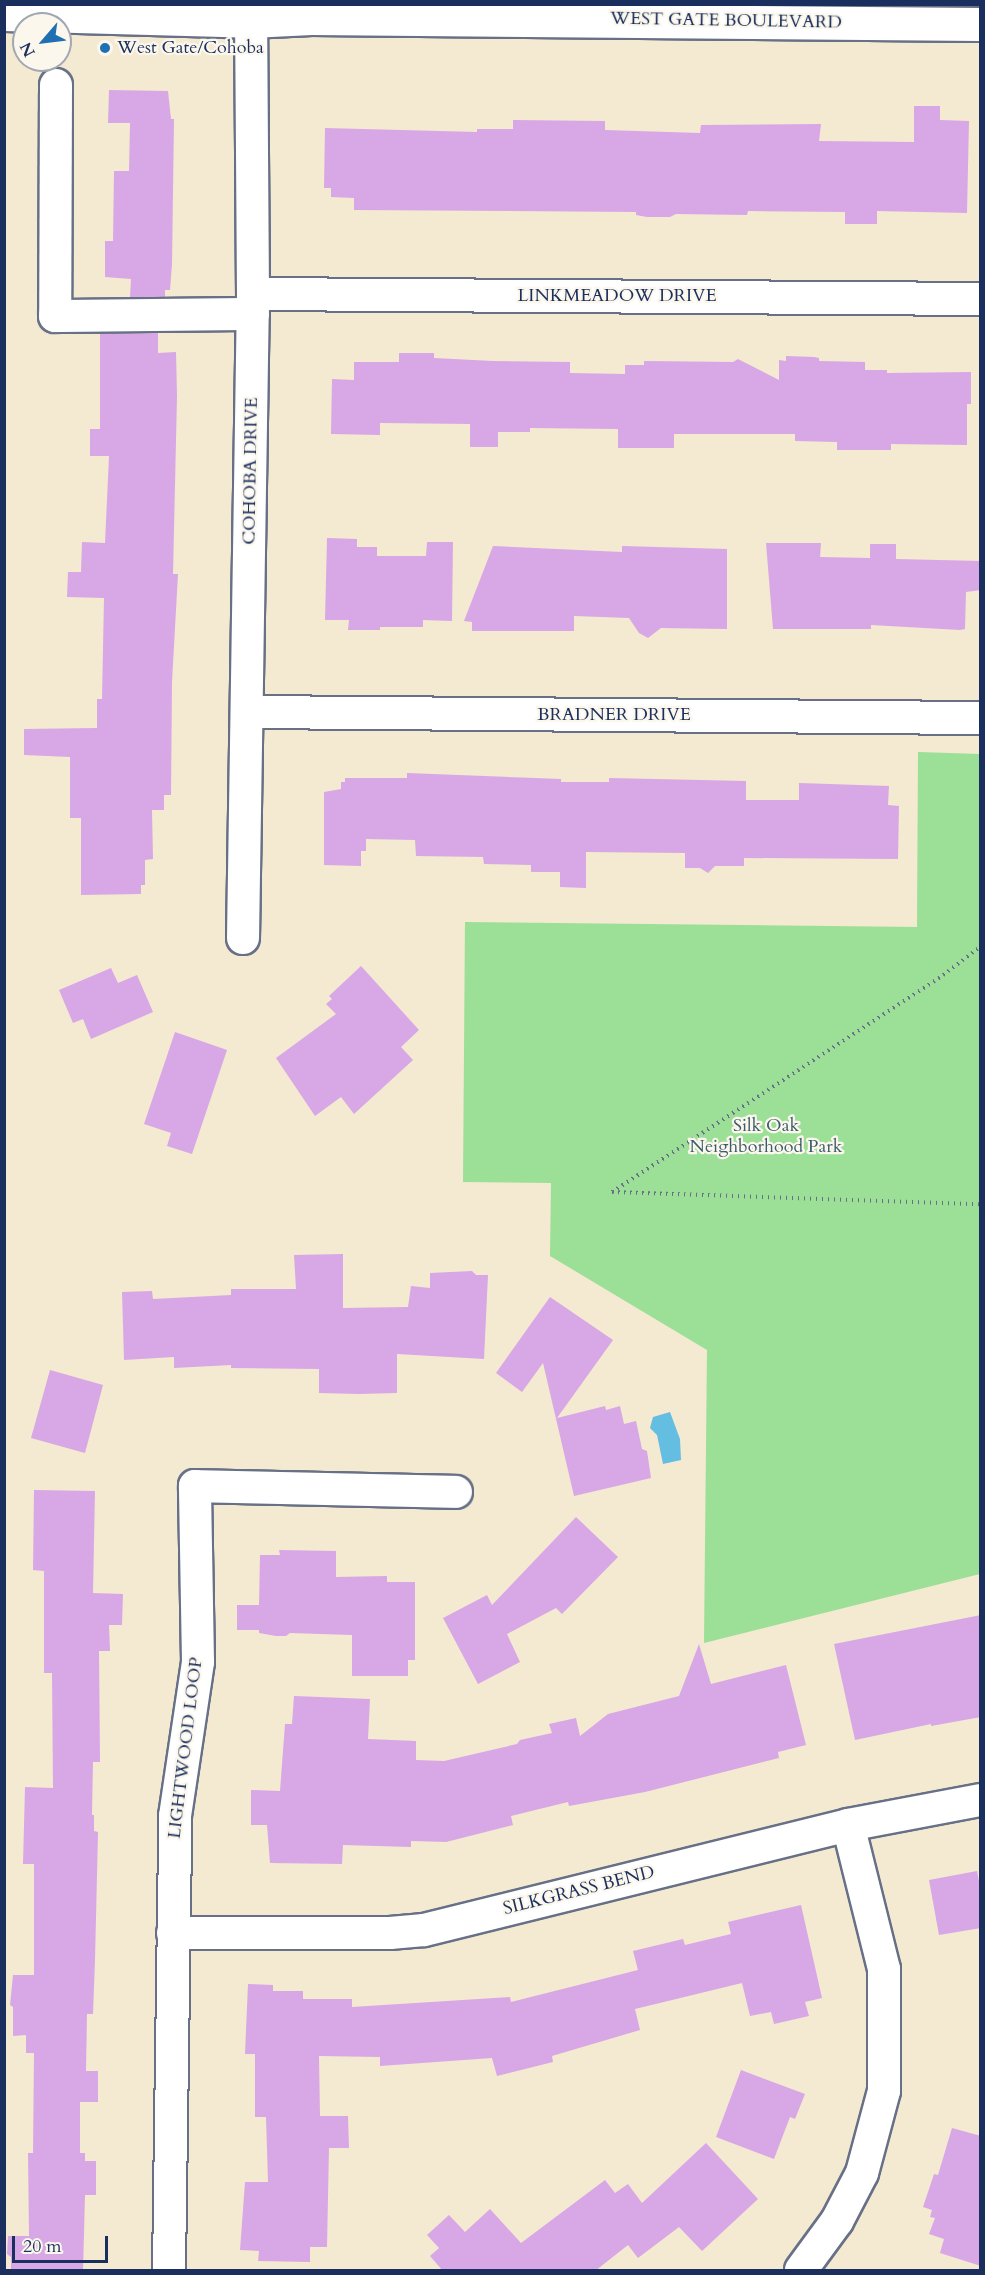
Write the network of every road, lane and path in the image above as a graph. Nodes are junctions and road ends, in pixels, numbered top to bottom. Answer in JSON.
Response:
{"nodes":[{"id":1,"x":251,"y":13,"type":"edge"},
{"id":2,"x":4,"y":14,"type":"edge"},
{"id":3,"x":981,"y":24,"type":"edge"},
{"id":4,"x":56,"y":85,"type":"dead end"},
{"id":5,"x":981,"y":299,"type":"edge"},
{"id":6,"x":253,"y":304,"type":"junction"},
{"id":7,"x":248,"y":712,"type":"junction"},
{"id":8,"x":981,"y":718,"type":"edge"},
{"id":9,"x":243,"y":938,"type":"dead end"},
{"id":10,"x":981,"y":947,"type":"edge"},
{"id":11,"x":981,"y":1204,"type":"edge"},
{"id":12,"x":456,"y":1492,"type":"dead end"},
{"id":13,"x":981,"y":1800,"type":"edge"},
{"id":14,"x":848,"y":1825,"type":"junction"},
{"id":15,"x":173,"y":1933,"type":"junction"},
{"id":16,"x":169,"y":2271,"type":"edge"},
{"id":17,"x":801,"y":2271,"type":"edge"}],
"edges":[{"from":1,"to":2,"type":"main road","name":"WEST GATE BOULEVARD"},
{"from":1,"to":3,"type":"main road","name":"WEST GATE BOULEVARD"},
{"from":1,"to":6,"type":"street","name":"COHOBA DRIVE"},
{"from":4,"to":6,"type":"street","name":"LINKMEADOW DRIVE"},
{"from":5,"to":6,"type":"street","name":"LINKMEADOW DRIVE"},
{"from":6,"to":7,"type":"street","name":"COHOBA DRIVE"},
{"from":7,"to":8,"type":"street","name":"BRADNER DRIVE"},
{"from":7,"to":9,"type":"street","name":"COHOBA DRIVE"},
{"from":10,"to":11,"type":"path"},
{"from":12,"to":15,"type":"street","name":"LIGHTWOOD LOOP"},
{"from":13,"to":14,"type":"street","name":"SILKGRASS BEND"},
{"from":14,"to":15,"type":"street","name":"SILKGRASS BEND"},
{"from":14,"to":17,"type":"street"},
{"from":15,"to":16,"type":"street","name":"LIGHTWOOD LOOP"}]}
